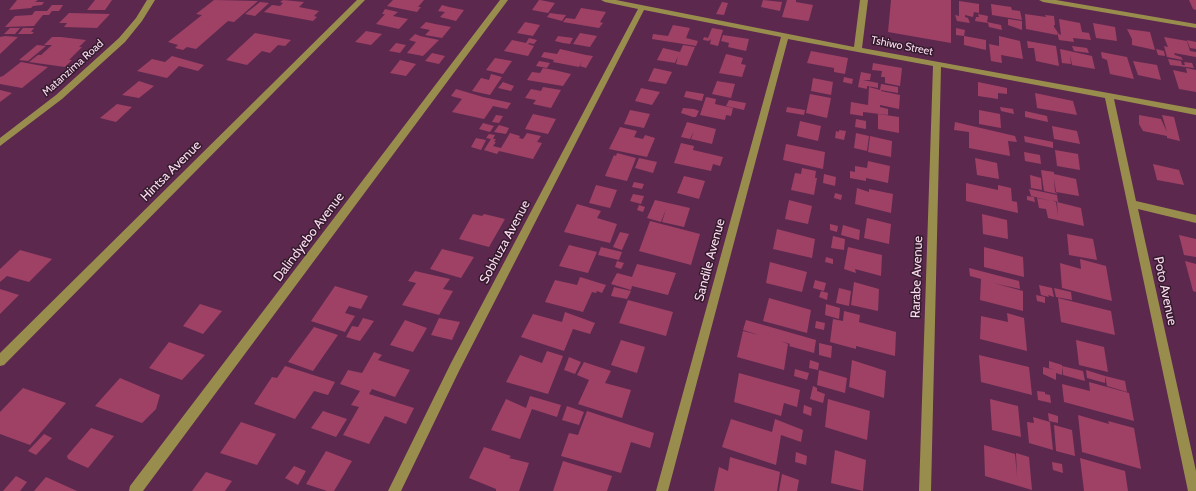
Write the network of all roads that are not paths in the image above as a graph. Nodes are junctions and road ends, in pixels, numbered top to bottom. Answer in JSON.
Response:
{"nodes":[{"id":1,"x":151,"y":0,"type":"edge"},
{"id":2,"x":361,"y":0,"type":"edge"},
{"id":3,"x":504,"y":0,"type":"edge"},
{"id":4,"x":605,"y":0,"type":"edge"},
{"id":5,"x":864,"y":0,"type":"edge"},
{"id":6,"x":1043,"y":0,"type":"edge"},
{"id":7,"x":642,"y":7,"type":"junction"},
{"id":8,"x":1196,"y":26,"type":"edge"},
{"id":9,"x":785,"y":36,"type":"junction"},
{"id":10,"x":858,"y":49,"type":"junction"},
{"id":11,"x":937,"y":64,"type":"junction"},
{"id":12,"x":1109,"y":96,"type":"junction"},
{"id":13,"x":1196,"y":112,"type":"edge"},
{"id":14,"x":0,"y":143,"type":"edge"},
{"id":15,"x":1132,"y":204,"type":"junction"},
{"id":16,"x":1196,"y":219,"type":"edge"},
{"id":17,"x":0,"y":361,"type":"edge"},
{"id":18,"x":135,"y":491,"type":"edge"},
{"id":19,"x":394,"y":491,"type":"edge"},
{"id":20,"x":662,"y":491,"type":"edge"},
{"id":21,"x":926,"y":491,"type":"edge"},
{"id":22,"x":1194,"y":491,"type":"edge"}],
"edges":[{"from":1,"to":14,"type":"street","name":"Matanzima Road"},
{"from":2,"to":17,"type":"street","name":"Hintsa Avenue"},
{"from":3,"to":18,"type":"street","name":"Dalindyebo Avenue"},
{"from":4,"to":7,"type":"street","name":"Tshiwo Street"},
{"from":5,"to":10,"type":"street"},
{"from":6,"to":8,"type":"street"},
{"from":7,"to":9,"type":"street","name":"Tshiwo Street"},
{"from":7,"to":19,"type":"street","name":"Sobhuza Avenue"},
{"from":9,"to":10,"type":"street","name":"Tshiwo Street"},
{"from":9,"to":20,"type":"street","name":"Sandile Avenue"},
{"from":10,"to":11,"type":"street","name":"Tshiwo Street"},
{"from":11,"to":12,"type":"street","name":"Tshiwo Street"},
{"from":11,"to":21,"type":"street","name":"Rarabe Avenue"},
{"from":12,"to":13,"type":"street","name":"Tshiwo Street"},
{"from":12,"to":15,"type":"street","name":"Poto Avenue"},
{"from":15,"to":16,"type":"street"},
{"from":15,"to":22,"type":"street","name":"Poto Avenue"}]}
